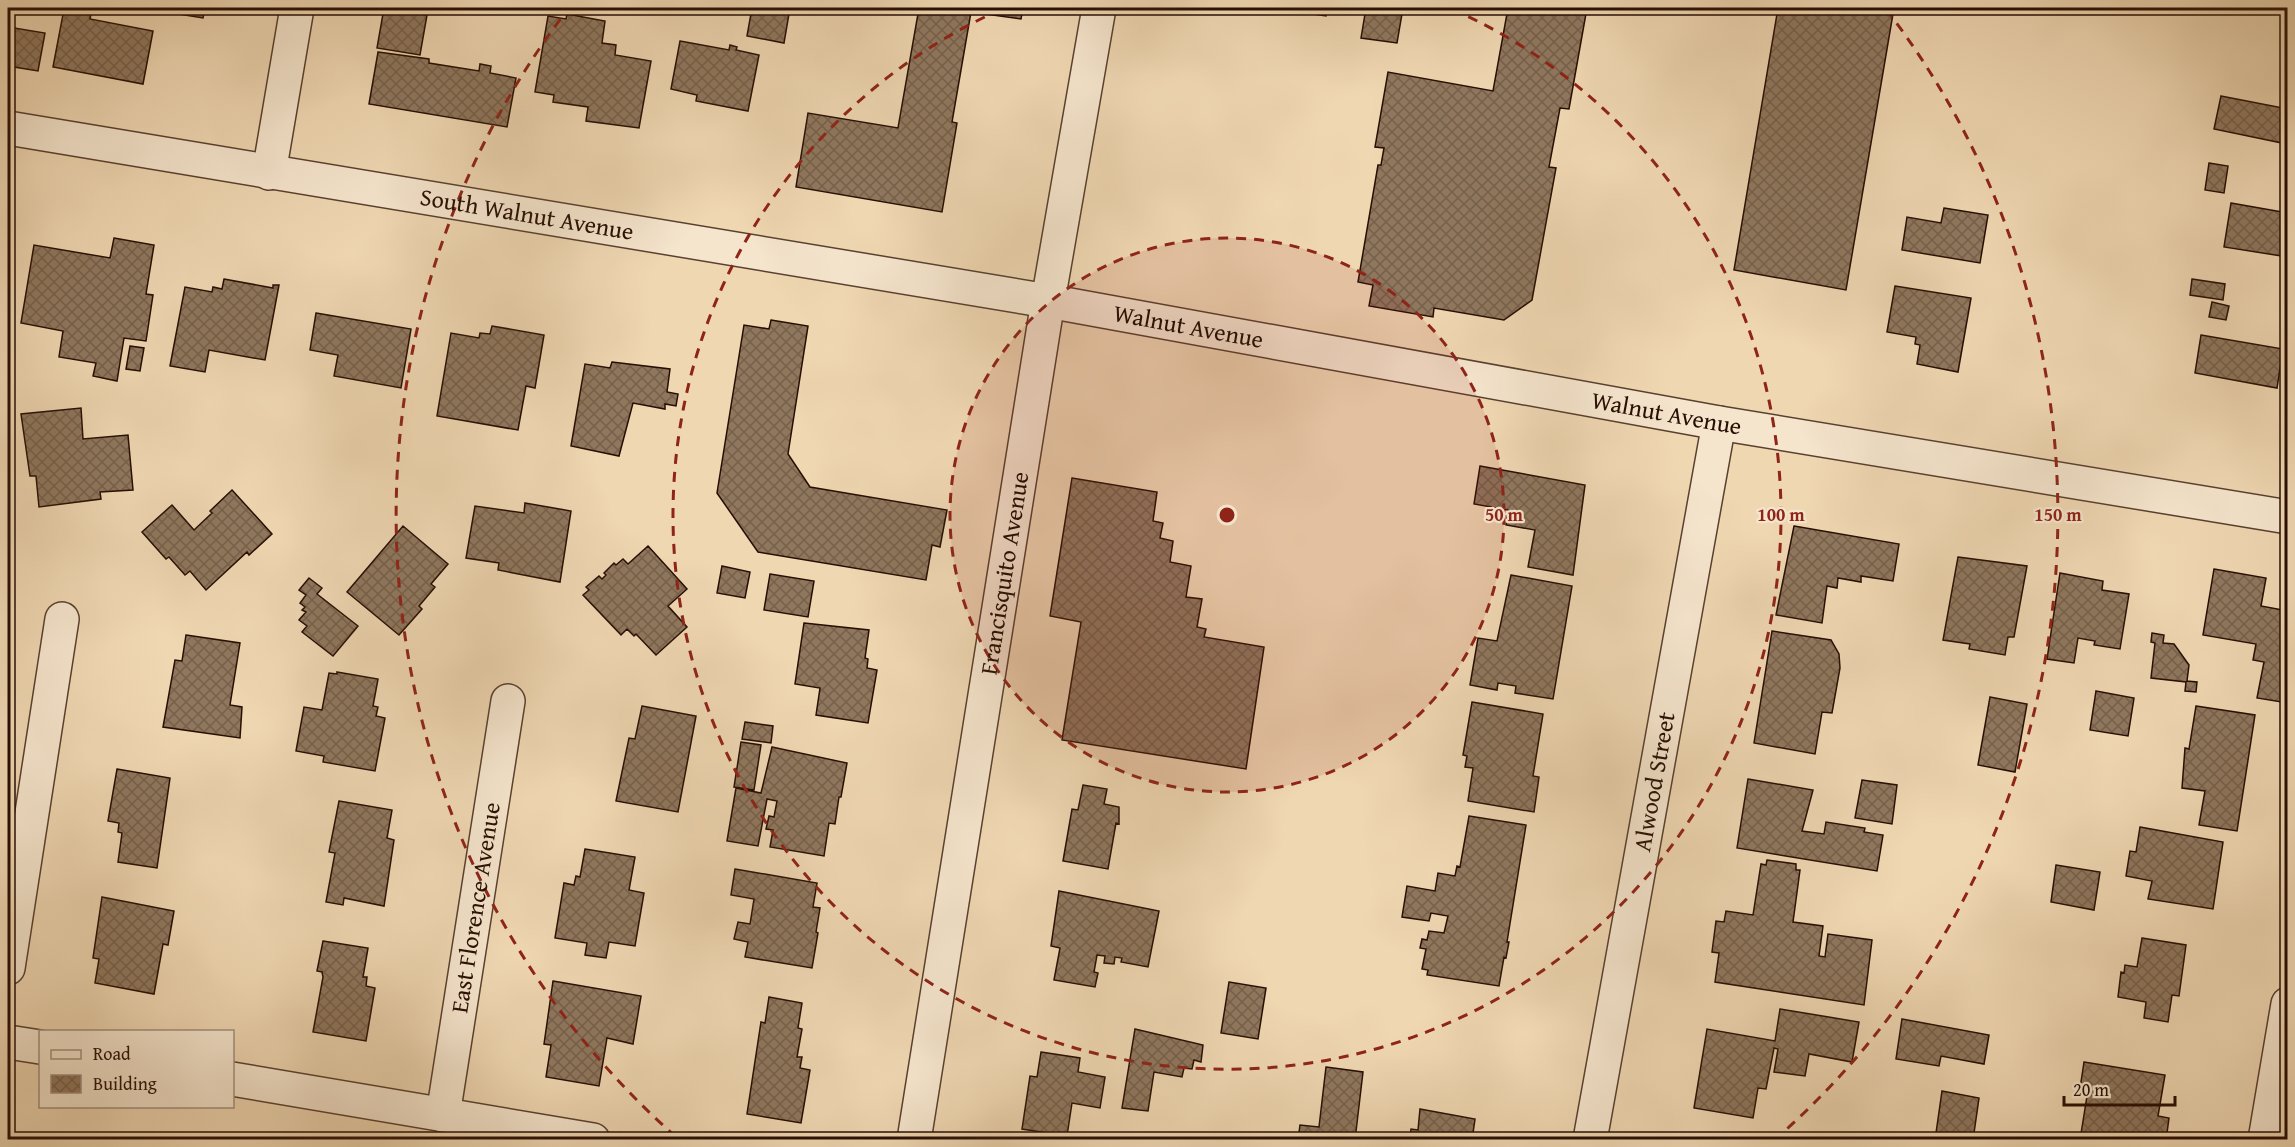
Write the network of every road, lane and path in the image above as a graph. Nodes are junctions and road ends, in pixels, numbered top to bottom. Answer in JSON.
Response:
{"nodes":[{"id":1,"x":297,"y":8,"type":"edge"},
{"id":2,"x":1099,"y":8,"type":"edge"},
{"id":3,"x":8,"y":128,"type":"edge"},
{"id":4,"x":269,"y":173,"type":"junction"},
{"id":5,"x":1048,"y":302,"type":"junction"},
{"id":6,"x":1719,"y":423,"type":"junction"},
{"id":7,"x":2288,"y":517,"type":"edge"},
{"id":8,"x":62,"y":619,"type":"dead end"},
{"id":9,"x":508,"y":700,"type":"dead end"},
{"id":10,"x":8,"y":968,"type":"edge"},
{"id":11,"x":2288,"y":1004,"type":"edge"},
{"id":12,"x":8,"y":1042,"type":"edge"},
{"id":13,"x":39,"y":1047,"type":"edge"},
{"id":14,"x":234,"y":1079,"type":"edge"},
{"id":15,"x":443,"y":1114,"type":"junction"},
{"id":16,"x":593,"y":1140,"type":"edge"},
{"id":17,"x":914,"y":1140,"type":"edge"},
{"id":18,"x":1590,"y":1140,"type":"edge"},
{"id":19,"x":2265,"y":1140,"type":"edge"}],
"edges":[{"from":1,"to":4,"type":"street"},
{"from":2,"to":5,"type":"street","name":"Francisquito Avenue"},
{"from":3,"to":4,"type":"street","name":"South Walnut Avenue"},
{"from":4,"to":5,"type":"street","name":"South Walnut Avenue"},
{"from":5,"to":6,"type":"street","name":"Walnut Avenue"},
{"from":5,"to":17,"type":"street","name":"Francisquito Avenue"},
{"from":6,"to":7,"type":"street","name":"Walnut Avenue"},
{"from":6,"to":18,"type":"street","name":"Alwood Street"},
{"from":8,"to":10,"type":"street"},
{"from":9,"to":15,"type":"street","name":"East Florence Avenue"},
{"from":11,"to":19,"type":"street"},
{"from":12,"to":13,"type":"street"},
{"from":14,"to":15,"type":"street"},
{"from":15,"to":16,"type":"street"}]}
